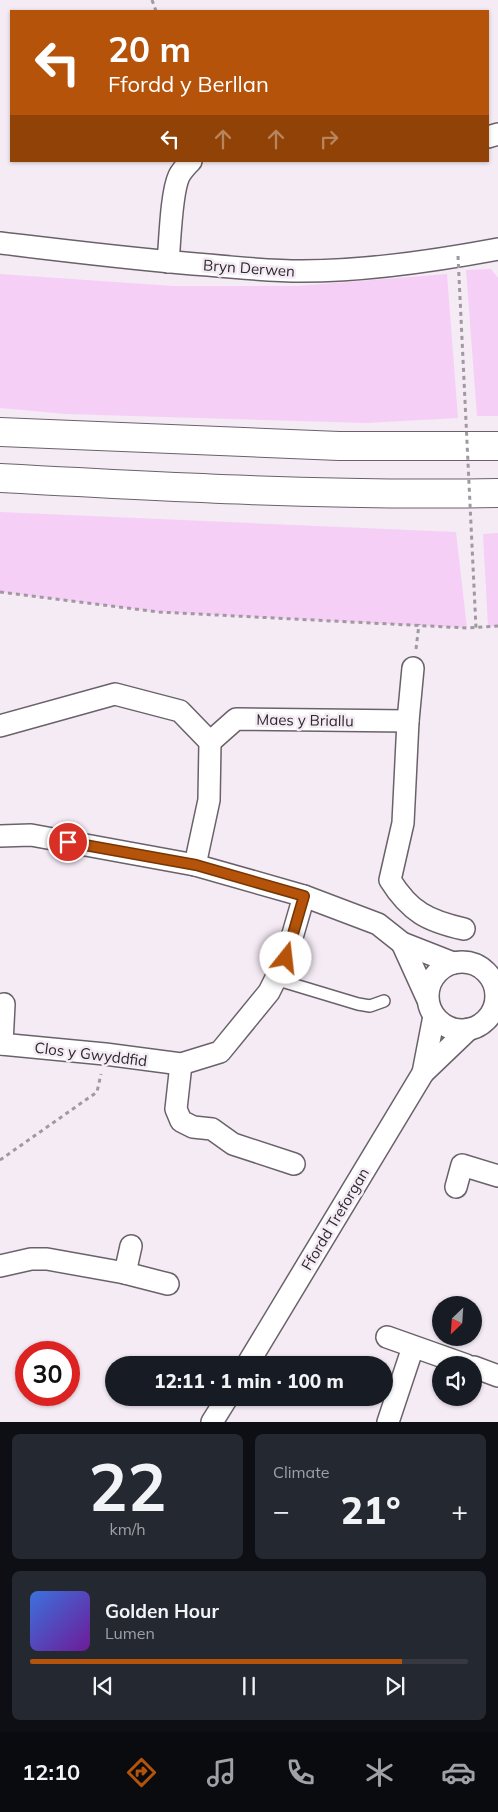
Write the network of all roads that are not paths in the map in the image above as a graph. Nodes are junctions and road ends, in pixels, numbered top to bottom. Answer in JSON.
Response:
{"nodes":[{"id":1,"x":190,"y":162,"type":"edge"},
{"id":2,"x":0,"y":243,"type":"edge"},
{"id":3,"x":498,"y":249,"type":"edge"},
{"id":4,"x":168,"y":262,"type":"junction"},
{"id":5,"x":0,"y":432,"type":"edge"},
{"id":6,"x":498,"y":446,"type":"edge"},
{"id":7,"x":0,"y":478,"type":"edge"},
{"id":8,"x":498,"y":493,"type":"edge"},
{"id":9,"x":413,"y":668,"type":"dead end"},
{"id":10,"x":408,"y":721,"type":"junction"},
{"id":11,"x":0,"y":726,"type":"edge"},
{"id":12,"x":210,"y":742,"type":"junction"},
{"id":13,"x":0,"y":836,"type":"edge"},
{"id":14,"x":196,"y":865,"type":"junction"},
{"id":15,"x":304,"y":896,"type":"junction"},
{"id":16,"x":464,"y":929,"type":"dead end"},
{"id":17,"x":402,"y":942,"type":"junction"},
{"id":18,"x":453,"y":963,"type":"junction"},
{"id":19,"x":489,"y":970,"type":"edge"},
{"id":20,"x":275,"y":979,"type":"junction"},
{"id":21,"x":384,"y":1001,"type":"dead end"},
{"id":22,"x":4,"y":1004,"type":"dead end"},
{"id":23,"x":430,"y":1007,"type":"junction"},
{"id":24,"x":495,"y":1009,"type":"edge"},
{"id":25,"x":469,"y":1029,"type":"junction"},
{"id":26,"x":1,"y":1044,"type":"edge"},
{"id":27,"x":181,"y":1064,"type":"junction"},
{"id":28,"x":423,"y":1073,"type":"junction"},
{"id":29,"x":294,"y":1164,"type":"dead end"},
{"id":30,"x":498,"y":1176,"type":"edge"},
{"id":31,"x":456,"y":1187,"type":"dead end"},
{"id":32,"x":131,"y":1246,"type":"dead end"},
{"id":33,"x":0,"y":1266,"type":"edge"},
{"id":34,"x":125,"y":1274,"type":"junction"},
{"id":35,"x":168,"y":1284,"type":"dead end"},
{"id":36,"x":387,"y":1337,"type":"dead end"},
{"id":37,"x":413,"y":1347,"type":"junction"},
{"id":38,"x":251,"y":1356,"type":"edge"},
{"id":39,"x":440,"y":1356,"type":"edge"},
{"id":40,"x":482,"y":1371,"type":"edge"},
{"id":41,"x":498,"y":1376,"type":"edge"},
{"id":42,"x":222,"y":1406,"type":"edge"},
{"id":43,"x":212,"y":1422,"type":"edge"},
{"id":44,"x":388,"y":1422,"type":"edge"}],
"edges":[{"from":1,"to":4,"type":"street"},
{"from":2,"to":4,"type":"street","name":"Bryn Derwen"},
{"from":3,"to":4,"type":"street","name":"Bryn Derwen"},
{"from":5,"to":6,"type":"highway"},
{"from":7,"to":8,"type":"highway"},
{"from":9,"to":10,"type":"street"},
{"from":10,"to":12,"type":"street","name":"Maes y Briallu"},
{"from":10,"to":16,"type":"street"},
{"from":11,"to":12,"type":"street"},
{"from":12,"to":14,"type":"street"},
{"from":13,"to":14,"type":"street"},
{"from":14,"to":15,"type":"street"},
{"from":15,"to":17,"type":"street"},
{"from":15,"to":20,"type":"street","name":"Clos y Gwyddfid"},
{"from":17,"to":18,"type":"street"},
{"from":17,"to":23,"type":"street"},
{"from":18,"to":19,"type":"street"},
{"from":18,"to":23,"type":"street"},
{"from":19,"to":24,"type":"street"},
{"from":20,"to":21,"type":"lane"},
{"from":20,"to":27,"type":"street","name":"Clos y Gwyddfid"},
{"from":22,"to":26,"type":"street","name":"Clos y Gwyddfid"},
{"from":23,"to":25,"type":"street"},
{"from":23,"to":28,"type":"street","name":"Ffordd Treforgan"},
{"from":24,"to":25,"type":"street"},
{"from":25,"to":28,"type":"street","name":"Ffordd Treforgan"},
{"from":26,"to":27,"type":"street","name":"Clos y Gwyddfid"},
{"from":27,"to":29,"type":"street"},
{"from":28,"to":38,"type":"street","name":"Ffordd Treforgan"},
{"from":30,"to":31,"type":"street"},
{"from":32,"to":34,"type":"street"},
{"from":33,"to":34,"type":"street"},
{"from":34,"to":35,"type":"street"},
{"from":36,"to":37,"type":"street"},
{"from":37,"to":39,"type":"street"},
{"from":37,"to":44,"type":"street"},
{"from":40,"to":41,"type":"street"},
{"from":42,"to":43,"type":"street"}]}
